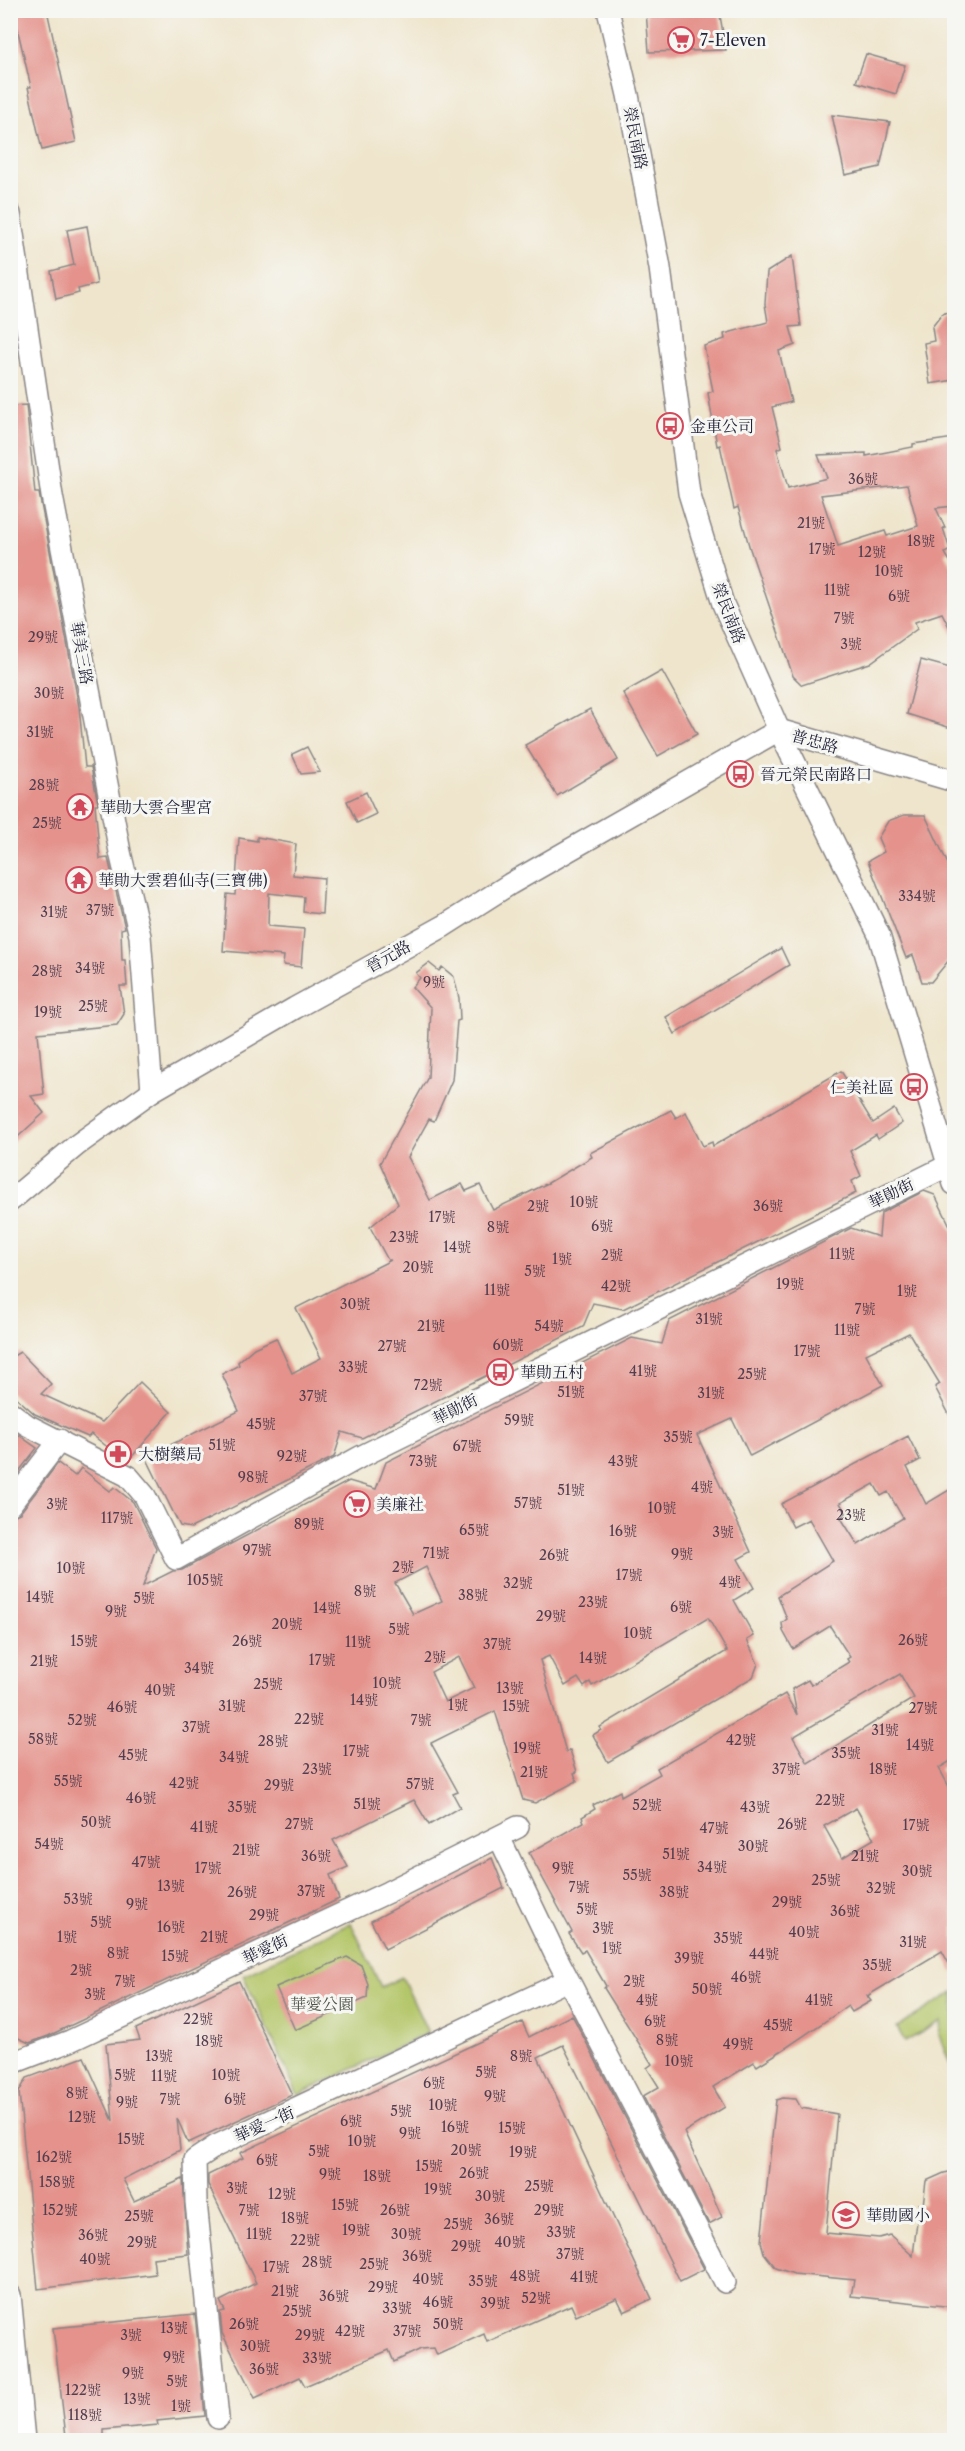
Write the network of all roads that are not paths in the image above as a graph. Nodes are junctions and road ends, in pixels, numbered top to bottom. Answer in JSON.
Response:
{"nodes":[{"id":1,"x":608,"y":10,"type":"edge"},
{"id":2,"x":10,"y":214,"type":"edge"},
{"id":3,"x":779,"y":730,"type":"junction"},
{"id":4,"x":954,"y":782,"type":"edge"},
{"id":5,"x":152,"y":1091,"type":"junction"},
{"id":6,"x":951,"y":1175,"type":"edge"},
{"id":7,"x":10,"y":1202,"type":"edge"},
{"id":8,"x":10,"y":1412,"type":"edge"},
{"id":9,"x":60,"y":1440,"type":"junction"},
{"id":10,"x":10,"y":1504,"type":"edge"},
{"id":11,"x":518,"y":1827,"type":"dead end"},
{"id":12,"x":499,"y":1837,"type":"junction"},
{"id":13,"x":568,"y":1980,"type":"junction"},
{"id":14,"x":10,"y":2064,"type":"edge"},
{"id":15,"x":725,"y":2283,"type":"dead end"},
{"id":16,"x":10,"y":2295,"type":"edge"},
{"id":17,"x":218,"y":2418,"type":"dead end"},
{"id":18,"x":24,"y":2440,"type":"edge"}],
"edges":[{"from":1,"to":3,"type":"street","name":"榮民南路"},
{"from":2,"to":5,"type":"street","name":"華美三路"},
{"from":3,"to":4,"type":"street","name":"普忠路"},
{"from":3,"to":5,"type":"street","name":"晉元路"},
{"from":3,"to":6,"type":"street","name":"榮民南路"},
{"from":5,"to":7,"type":"street","name":"晉元路"},
{"from":6,"to":9,"type":"street","name":"華勛街"},
{"from":8,"to":9,"type":"street","name":"華勛街"},
{"from":9,"to":10,"type":"street"},
{"from":11,"to":12,"type":"street","name":"華愛街"},
{"from":12,"to":13,"type":"street"},
{"from":12,"to":14,"type":"street","name":"華愛街"},
{"from":13,"to":15,"type":"street"},
{"from":13,"to":17,"type":"street","name":"華愛一街"},
{"from":16,"to":18,"type":"street"}]}
